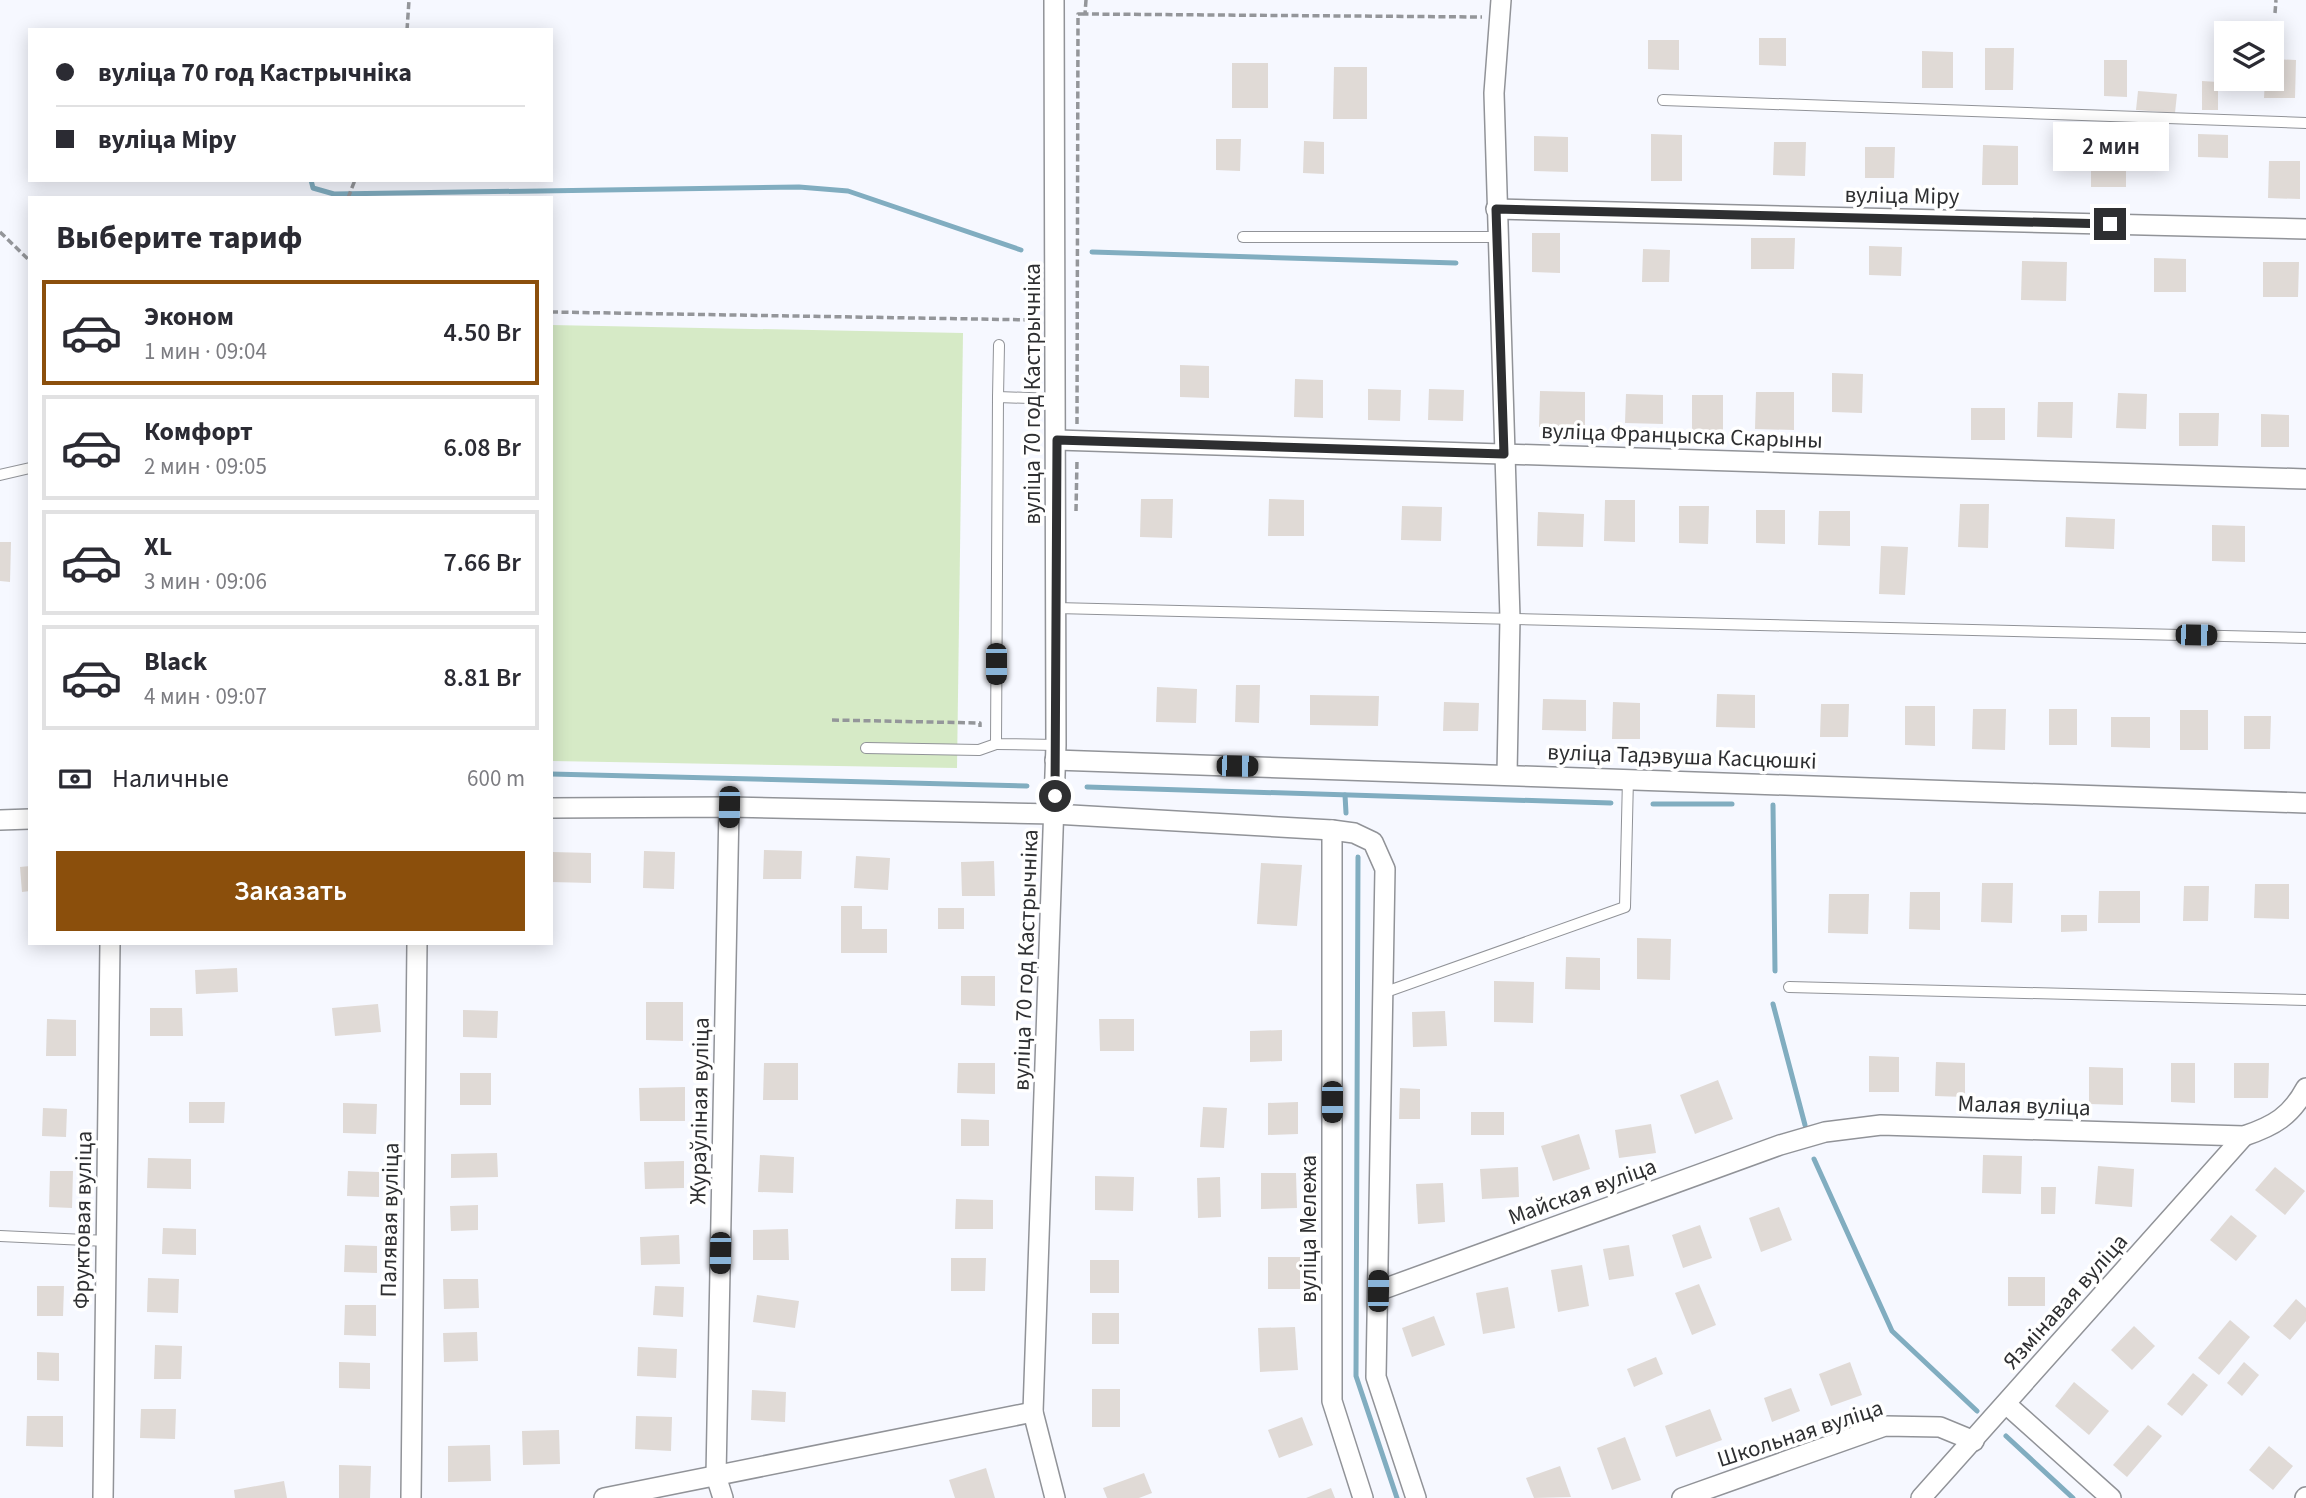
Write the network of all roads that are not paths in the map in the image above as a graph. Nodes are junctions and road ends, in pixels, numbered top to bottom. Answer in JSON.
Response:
{"nodes":[{"id":1,"x":1054,"y":0,"type":"edge"},
{"id":2,"x":1500,"y":8,"type":"edge"},
{"id":3,"x":1663,"y":100,"type":"dead end"},
{"id":4,"x":2306,"y":123,"type":"edge"},
{"id":5,"x":1496,"y":209,"type":"junction"},
{"id":6,"x":2306,"y":229,"type":"edge"},
{"id":7,"x":1244,"y":237,"type":"dead end"},
{"id":8,"x":1497,"y":237,"type":"junction"},
{"id":9,"x":999,"y":345,"type":"dead end"},
{"id":10,"x":998,"y":397,"type":"junction"},
{"id":11,"x":1057,"y":399,"type":"junction"},
{"id":12,"x":1057,"y":440,"type":"junction"},
{"id":13,"x":1504,"y":454,"type":"junction"},
{"id":14,"x":28,"y":468,"type":"edge"},
{"id":15,"x":0,"y":475,"type":"edge"},
{"id":16,"x":2306,"y":479,"type":"edge"},
{"id":17,"x":1056,"y":608,"type":"junction"},
{"id":18,"x":1510,"y":618,"type":"junction"},
{"id":19,"x":2306,"y":638,"type":"edge"},
{"id":20,"x":996,"y":744,"type":"junction"},
{"id":21,"x":866,"y":748,"type":"dead end"},
{"id":22,"x":1055,"y":753,"type":"junction"},
{"id":23,"x":1507,"y":775,"type":"junction"},
{"id":24,"x":1628,"y":778,"type":"junction"},
{"id":25,"x":2306,"y":803,"type":"edge"},
{"id":26,"x":729,"y":807,"type":"junction"},
{"id":27,"x":553,"y":808,"type":"edge"},
{"id":28,"x":1054,"y":814,"type":"junction"},
{"id":29,"x":28,"y":819,"type":"edge"},
{"id":30,"x":0,"y":820,"type":"edge"},
{"id":31,"x":1332,"y":830,"type":"junction"},
{"id":32,"x":110,"y":945,"type":"edge"},
{"id":33,"x":417,"y":945,"type":"edge"},
{"id":34,"x":1789,"y":987,"type":"dead end"},
{"id":35,"x":1382,"y":993,"type":"junction"},
{"id":36,"x":2306,"y":1000,"type":"edge"},
{"id":37,"x":2306,"y":1088,"type":"edge"},
{"id":38,"x":2244,"y":1136,"type":"junction"},
{"id":39,"x":1803,"y":1140,"type":"joint"},
{"id":40,"x":0,"y":1236,"type":"edge"},
{"id":41,"x":107,"y":1241,"type":"junction"},
{"id":42,"x":1378,"y":1291,"type":"junction"},
{"id":43,"x":2006,"y":1404,"type":"junction"},
{"id":44,"x":1033,"y":1412,"type":"junction"},
{"id":45,"x":1974,"y":1441,"type":"junction"},
{"id":46,"x":716,"y":1476,"type":"junction"},
{"id":47,"x":103,"y":1498,"type":"edge"},
{"id":48,"x":411,"y":1498,"type":"edge"},
{"id":49,"x":604,"y":1498,"type":"edge"},
{"id":50,"x":723,"y":1498,"type":"edge"},
{"id":51,"x":1055,"y":1498,"type":"edge"},
{"id":52,"x":1363,"y":1498,"type":"edge"},
{"id":53,"x":1416,"y":1498,"type":"edge"},
{"id":54,"x":1682,"y":1498,"type":"edge"},
{"id":55,"x":1921,"y":1498,"type":"edge"},
{"id":56,"x":2112,"y":1498,"type":"edge"}],
"edges":[{"from":1,"to":11,"type":"street","name":"вуліца 70 год Кастрычніка"},
{"from":2,"to":5,"type":"street"},
{"from":3,"to":4,"type":"lane"},
{"from":5,"to":6,"type":"street","name":"вуліца Міру"},
{"from":5,"to":8,"type":"street"},
{"from":7,"to":8,"type":"lane"},
{"from":8,"to":13,"type":"street"},
{"from":9,"to":10,"type":"lane"},
{"from":10,"to":11,"type":"lane"},
{"from":10,"to":20,"type":"lane"},
{"from":11,"to":12,"type":"street","name":"вуліца 70 год Кастрычніка"},
{"from":12,"to":13,"type":"street","name":"вуліца Францыска Скарыны"},
{"from":12,"to":17,"type":"street","name":"вуліца 70 год Кастрычніка"},
{"from":13,"to":16,"type":"street","name":"вуліца Францыска Скарыны"},
{"from":13,"to":18,"type":"street"},
{"from":14,"to":15,"type":"lane"},
{"from":17,"to":18,"type":"lane"},
{"from":17,"to":22,"type":"street","name":"вуліца 70 год Кастрычніка"},
{"from":18,"to":19,"type":"lane"},
{"from":18,"to":23,"type":"street"},
{"from":20,"to":21,"type":"lane"},
{"from":20,"to":22,"type":"lane"},
{"from":22,"to":23,"type":"street","name":"вуліца Тадэвуша Касцюшкі"},
{"from":22,"to":28,"type":"street","name":"вуліца 70 год Кастрычніка"},
{"from":23,"to":24,"type":"street","name":"вуліца Тадэвуша Касцюшкі"},
{"from":24,"to":25,"type":"street","name":"вуліца Тадэвуша Касцюшкі"},
{"from":24,"to":35,"type":"lane"},
{"from":26,"to":27,"type":"street"},
{"from":26,"to":28,"type":"street"},
{"from":26,"to":46,"type":"street","name":"Жураўліная вуліца"},
{"from":28,"to":31,"type":"street"},
{"from":28,"to":44,"type":"street","name":"вуліца 70 год Кастрычніка"},
{"from":29,"to":30,"type":"street"},
{"from":31,"to":35,"type":"street"},
{"from":31,"to":52,"type":"street","name":"вуліца Мележа"},
{"from":32,"to":41,"type":"street","name":"Фруктовая вуліца"},
{"from":33,"to":48,"type":"street","name":"Палявая вуліца"},
{"from":34,"to":36,"type":"lane"},
{"from":35,"to":42,"type":"street"},
{"from":37,"to":38,"type":"street"},
{"from":38,"to":39,"type":"street","name":"Малая вуліца"},
{"from":38,"to":43,"type":"street","name":"Язмінавая вуліца"},
{"from":39,"to":42,"type":"street","name":"Майская вуліца"},
{"from":40,"to":41,"type":"lane"},
{"from":41,"to":47,"type":"street","name":"Фруктовая вуліца"},
{"from":42,"to":53,"type":"street"},
{"from":43,"to":45,"type":"street","name":"Язмінавая вуліца"},
{"from":43,"to":56,"type":"street"},
{"from":44,"to":46,"type":"street"},
{"from":44,"to":51,"type":"street","name":"вуліца 70 год Кастрычніка"},
{"from":45,"to":54,"type":"street","name":"Школьная вуліца"},
{"from":45,"to":55,"type":"street","name":"Язмінавая вуліца"},
{"from":46,"to":49,"type":"street"},
{"from":46,"to":50,"type":"street","name":"Жураўліная вуліца"}]}
